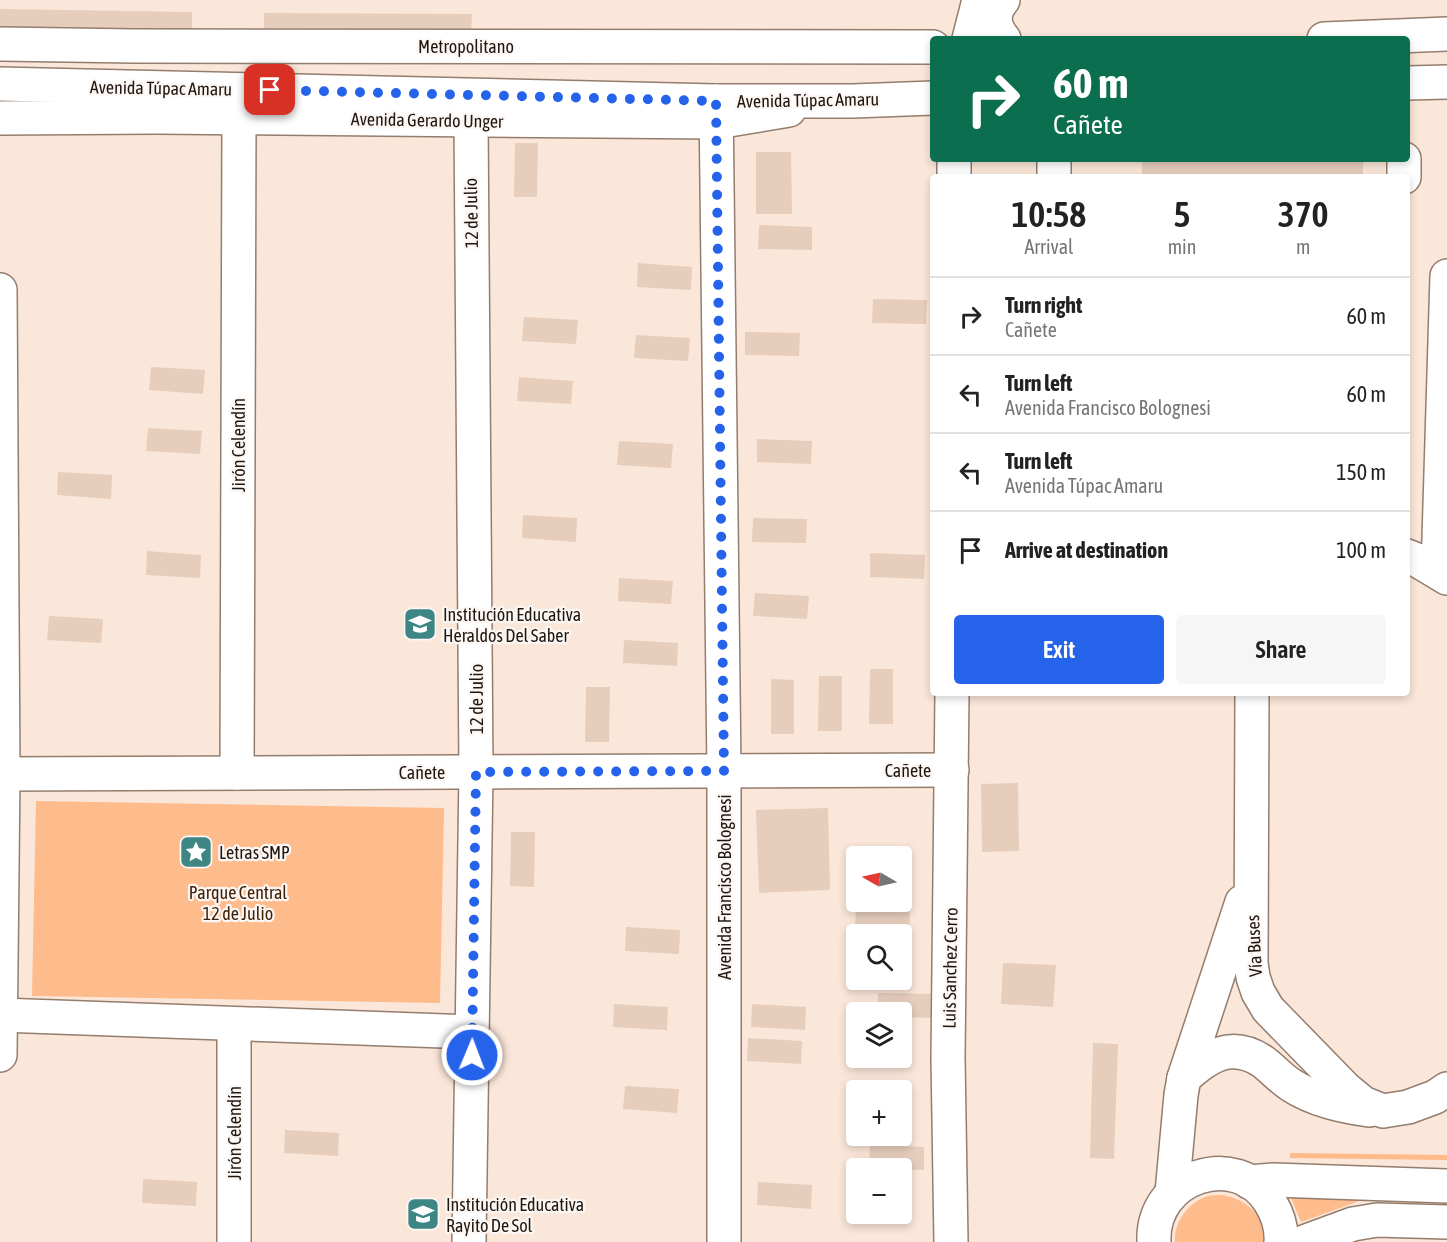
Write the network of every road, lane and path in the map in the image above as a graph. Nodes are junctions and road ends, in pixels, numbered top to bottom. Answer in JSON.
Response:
{"nodes":[{"id":1,"x":979,"y":0,"type":"edge"},
{"id":2,"x":1003,"y":0,"type":"edge"},
{"id":3,"x":1447,"y":34,"type":"edge"},
{"id":4,"x":970,"y":36,"type":"edge"},
{"id":5,"x":1002,"y":36,"type":"edge"},
{"id":6,"x":1398,"y":36,"type":"edge"},
{"id":7,"x":0,"y":44,"type":"edge"},
{"id":8,"x":930,"y":47,"type":"edge"},
{"id":9,"x":1447,"y":81,"type":"edge"},
{"id":10,"x":1410,"y":83,"type":"edge"},
{"id":11,"x":0,"y":84,"type":"edge"},
{"id":12,"x":930,"y":98,"type":"edge"},
{"id":13,"x":716,"y":111,"type":"junction"},
{"id":14,"x":0,"y":118,"type":"edge"},
{"id":15,"x":239,"y":118,"type":"junction"},
{"id":16,"x":471,"y":121,"type":"junction"},
{"id":17,"x":1447,"y":276,"type":"edge"},
{"id":18,"x":0,"y":290,"type":"edge"},
{"id":19,"x":1410,"y":557,"type":"edge"},
{"id":20,"x":1442,"y":575,"type":"edge"},
{"id":21,"x":952,"y":696,"type":"edge"},
{"id":22,"x":1252,"y":696,"type":"edge"},
{"id":23,"x":952,"y":770,"type":"junction"},
{"id":24,"x":724,"y":771,"type":"junction"},
{"id":25,"x":476,"y":772,"type":"junction"},
{"id":26,"x":237,"y":773,"type":"junction"},
{"id":27,"x":2,"y":774,"type":"edge"},
{"id":28,"x":1251,"y":872,"type":"junction"},
{"id":29,"x":1,"y":1015,"type":"edge"},
{"id":30,"x":234,"y":1024,"type":"junction"},
{"id":31,"x":472,"y":1032,"type":"junction"},
{"id":32,"x":0,"y":1055,"type":"edge"},
{"id":33,"x":1184,"y":1078,"type":"junction"},
{"id":34,"x":1447,"y":1089,"type":"edge"},
{"id":35,"x":1383,"y":1111,"type":"junction"},
{"id":36,"x":1179,"y":1126,"type":"junction"},
{"id":37,"x":1240,"y":1178,"type":"junction"},
{"id":38,"x":1447,"y":1186,"type":"edge"},
{"id":39,"x":1172,"y":1193,"type":"junction"},
{"id":40,"x":1447,"y":1222,"type":"edge"},
{"id":41,"x":234,"y":1242,"type":"edge"},
{"id":42,"x":469,"y":1242,"type":"edge"},
{"id":43,"x":724,"y":1242,"type":"edge"},
{"id":44,"x":951,"y":1242,"type":"edge"},
{"id":45,"x":1154,"y":1242,"type":"edge"},
{"id":46,"x":1281,"y":1242,"type":"edge"},
{"id":47,"x":1304,"y":1242,"type":"edge"}],
"edges":[{"from":1,"to":4,"type":"street"},
{"from":2,"to":5,"type":"street"},
{"from":3,"to":6,"type":"street"},
{"from":7,"to":8,"type":"street","name":"Metropolitano"},
{"from":9,"to":10,"type":"street"},
{"from":11,"to":13,"type":"street","name":"Avenida Túpac Amaru"},
{"from":12,"to":13,"type":"street","name":"Avenida Túpac Amaru"},
{"from":13,"to":16,"type":"street","name":"Avenida Gerardo Unger"},
{"from":13,"to":24,"type":"street","name":"Avenida Francisco Bolognesi"},
{"from":14,"to":15,"type":"street","name":"Avenida Gerardo Unger"},
{"from":15,"to":16,"type":"street","name":"Avenida Gerardo Unger"},
{"from":15,"to":26,"type":"street","name":"Jirón Celendín"},
{"from":16,"to":25,"type":"street","name":"12 de Julio"},
{"from":17,"to":20,"type":"street"},
{"from":18,"to":27,"type":"street"},
{"from":19,"to":20,"type":"street"},
{"from":21,"to":23,"type":"street","name":"Luis Sanchez Cerro"},
{"from":22,"to":28,"type":"street","name":"Vía Buses"},
{"from":23,"to":24,"type":"street","name":"Cañete"},
{"from":23,"to":44,"type":"street","name":"Luis Sanchez Cerro"},
{"from":24,"to":25,"type":"street","name":"Cañete"},
{"from":24,"to":43,"type":"street","name":"Avenida Francisco Bolognesi"},
{"from":25,"to":26,"type":"street","name":"Cañete"},
{"from":25,"to":31,"type":"street","name":"12 de Julio"},
{"from":26,"to":27,"type":"street","name":"Cañete"},
{"from":27,"to":29,"type":"street"},
{"from":28,"to":33,"type":"street"},
{"from":28,"to":35,"type":"street","name":"Vía Buses"},
{"from":29,"to":30,"type":"street"},
{"from":29,"to":32,"type":"street"},
{"from":30,"to":31,"type":"street"},
{"from":30,"to":41,"type":"street","name":"Jirón Celendín"},
{"from":31,"to":42,"type":"street","name":"12 de Julio"},
{"from":33,"to":35,"type":"street"},
{"from":33,"to":36,"type":"street"},
{"from":34,"to":35,"type":"street"},
{"from":36,"to":37,"type":"street"},
{"from":36,"to":39,"type":"street"},
{"from":37,"to":38,"type":"street"},
{"from":37,"to":39,"type":"street"},
{"from":37,"to":46,"type":"street"},
{"from":39,"to":45,"type":"street"},
{"from":40,"to":47,"type":"street"}]}
